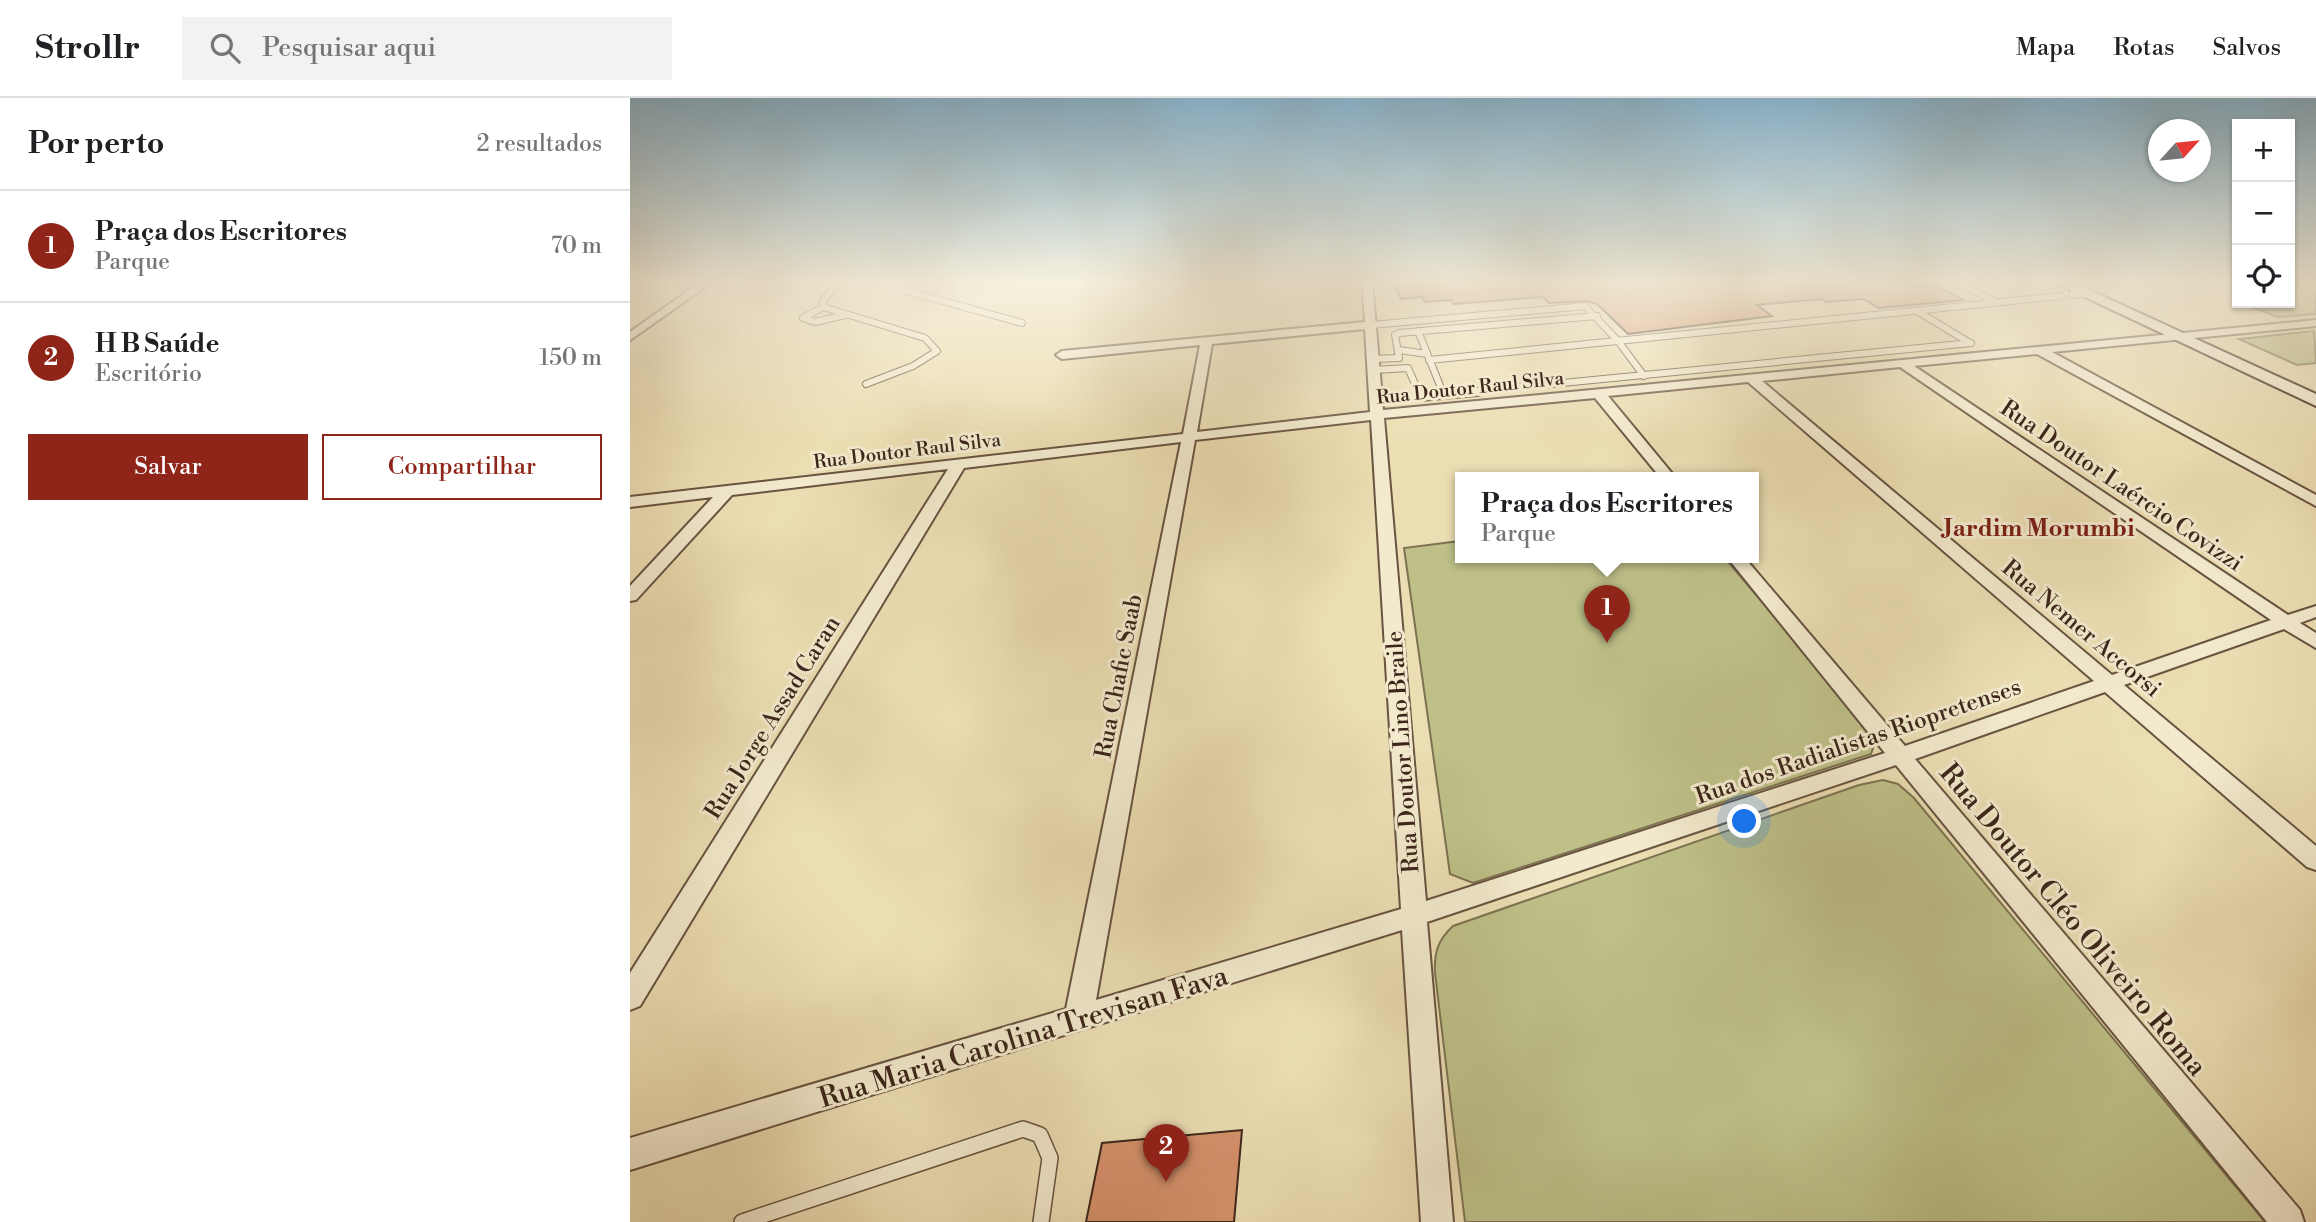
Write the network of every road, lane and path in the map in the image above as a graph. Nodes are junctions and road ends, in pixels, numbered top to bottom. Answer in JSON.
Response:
{"nodes":[{"id":1,"x":910,"y":333,"type":"edge"},
{"id":2,"x":1284,"y":333,"type":"edge"},
{"id":3,"x":1372,"y":333,"type":"edge"},
{"id":4,"x":1404,"y":333,"type":"edge"},
{"id":5,"x":1419,"y":333,"type":"edge"},
{"id":6,"x":1612,"y":333,"type":"edge"},
{"id":7,"x":1693,"y":333,"type":"edge"},
{"id":8,"x":1954,"y":333,"type":"edge"},
{"id":9,"x":2169,"y":333,"type":"edge"},
{"id":10,"x":2204,"y":333,"type":"edge"},
{"id":11,"x":2222,"y":333,"type":"edge"},
{"id":12,"x":2208,"y":335,"type":"junction"},
{"id":13,"x":2178,"y":338,"type":"junction"},
{"id":14,"x":1207,"y":341,"type":"junction"},
{"id":15,"x":1618,"y":341,"type":"junction"},
{"id":16,"x":1399,"y":349,"type":"junction"},
{"id":17,"x":2042,"y":351,"type":"junction"},
{"id":18,"x":1062,"y":355,"type":"dead end"},
{"id":19,"x":1428,"y":357,"type":"junction"},
{"id":20,"x":1374,"y":364,"type":"junction"},
{"id":21,"x":1903,"y":364,"type":"junction"},
{"id":22,"x":1644,"y":376,"type":"junction"},
{"id":23,"x":1752,"y":379,"type":"junction"},
{"id":24,"x":2316,"y":383,"type":"edge"},
{"id":25,"x":866,"y":384,"type":"dead end"},
{"id":26,"x":1599,"y":394,"type":"junction"},
{"id":27,"x":1444,"y":395,"type":"junction"},
{"id":28,"x":2316,"y":401,"type":"edge"},
{"id":29,"x":1378,"y":415,"type":"junction"},
{"id":30,"x":1189,"y":436,"type":"junction"},
{"id":31,"x":959,"y":464,"type":"junction"},
{"id":32,"x":1664,"y":472,"type":"edge"},
{"id":33,"x":728,"y":490,"type":"junction"},
{"id":34,"x":2316,"y":501,"type":"edge"},
{"id":35,"x":630,"y":502,"type":"edge"},
{"id":36,"x":1740,"y":563,"type":"edge"},
{"id":37,"x":630,"y":596,"type":"edge"},
{"id":38,"x":2316,"y":611,"type":"edge"},
{"id":39,"x":2283,"y":621,"type":"junction"},
{"id":40,"x":2316,"y":642,"type":"edge"},
{"id":41,"x":2109,"y":684,"type":"junction"},
{"id":42,"x":1900,"y":756,"type":"junction"},
{"id":43,"x":2316,"y":860,"type":"edge"},
{"id":44,"x":1415,"y":916,"type":"junction"},
{"id":45,"x":630,"y":997,"type":"edge"},
{"id":46,"x":1078,"y":1020,"type":"junction"},
{"id":47,"x":630,"y":1154,"type":"edge"},
{"id":48,"x":742,"y":1222,"type":"edge"},
{"id":49,"x":1041,"y":1222,"type":"edge"},
{"id":50,"x":1437,"y":1222,"type":"edge"},
{"id":51,"x":2288,"y":1222,"type":"edge"}],
"edges":[{"from":1,"to":25,"type":"lane"},
{"from":2,"to":14,"type":"street"},
{"from":3,"to":20,"type":"street","name":"Rua Doutor Lino Braile"},
{"from":4,"to":16,"type":"lane"},
{"from":5,"to":19,"type":"lane"},
{"from":6,"to":15,"type":"lane"},
{"from":7,"to":15,"type":"lane"},
{"from":8,"to":22,"type":"lane"},
{"from":9,"to":13,"type":"main road"},
{"from":10,"to":12,"type":"main road"},
{"from":11,"to":12,"type":"street","name":"Rua Doutor Raul Silva"},
{"from":12,"to":13,"type":"street","name":"Rua Doutor Raul Silva"},
{"from":12,"to":24,"type":"main road"},
{"from":13,"to":17,"type":"street","name":"Rua Doutor Raul Silva"},
{"from":13,"to":28,"type":"main road"},
{"from":14,"to":18,"type":"street"},
{"from":14,"to":30,"type":"street","name":"Rua Chafic Saab"},
{"from":15,"to":19,"type":"lane"},
{"from":15,"to":22,"type":"lane"},
{"from":16,"to":19,"type":"lane"},
{"from":16,"to":20,"type":"lane"},
{"from":17,"to":21,"type":"street","name":"Rua Doutor Raul Silva"},
{"from":17,"to":34,"type":"street"},
{"from":19,"to":27,"type":"lane"},
{"from":20,"to":27,"type":"lane"},
{"from":20,"to":29,"type":"street","name":"Rua Doutor Lino Braile"},
{"from":21,"to":23,"type":"street","name":"Rua Doutor Raul Silva"},
{"from":21,"to":39,"type":"street","name":"Rua Doutor Laércio Covizzi"},
{"from":22,"to":27,"type":"lane"},
{"from":23,"to":26,"type":"street","name":"Rua Doutor Raul Silva"},
{"from":23,"to":41,"type":"street","name":"Rua Nemer Accorsi"},
{"from":26,"to":29,"type":"street","name":"Rua Doutor Raul Silva"},
{"from":26,"to":32,"type":"street"},
{"from":29,"to":30,"type":"street","name":"Rua Doutor Raul Silva"},
{"from":29,"to":44,"type":"street","name":"Rua Doutor Lino Braile"},
{"from":30,"to":31,"type":"street","name":"Rua Doutor Raul Silva"},
{"from":30,"to":46,"type":"street","name":"Rua Chafic Saab"},
{"from":31,"to":33,"type":"street","name":"Rua Doutor Raul Silva"},
{"from":31,"to":45,"type":"street","name":"Rua Jorge Assad Caran"},
{"from":33,"to":35,"type":"street","name":"Rua Doutor Raul Silva"},
{"from":33,"to":37,"type":"street"},
{"from":36,"to":42,"type":"street","name":"Rua Doutor Cléo Oliveiro Roma"},
{"from":38,"to":39,"type":"street","name":"Rua dos Radialistas Riopretenses"},
{"from":39,"to":40,"type":"street","name":"Rua Doutor Laércio Covizzi"},
{"from":39,"to":41,"type":"street","name":"Rua dos Radialistas Riopretenses"},
{"from":41,"to":42,"type":"street","name":"Rua dos Radialistas Riopretenses"},
{"from":41,"to":43,"type":"street","name":"Rua Nemer Accorsi"},
{"from":42,"to":44,"type":"street","name":"Rua dos Radialistas Riopretenses"},
{"from":42,"to":51,"type":"street","name":"Rua Doutor Cléo Oliveiro Roma"},
{"from":44,"to":46,"type":"street","name":"Rua Maria Carolina Trevisan Fava"},
{"from":44,"to":50,"type":"street","name":"Rua Doutor Lino Braile"},
{"from":46,"to":47,"type":"street","name":"Rua Maria Carolina Trevisan Fava"},
{"from":48,"to":49,"type":"lane"}]}
